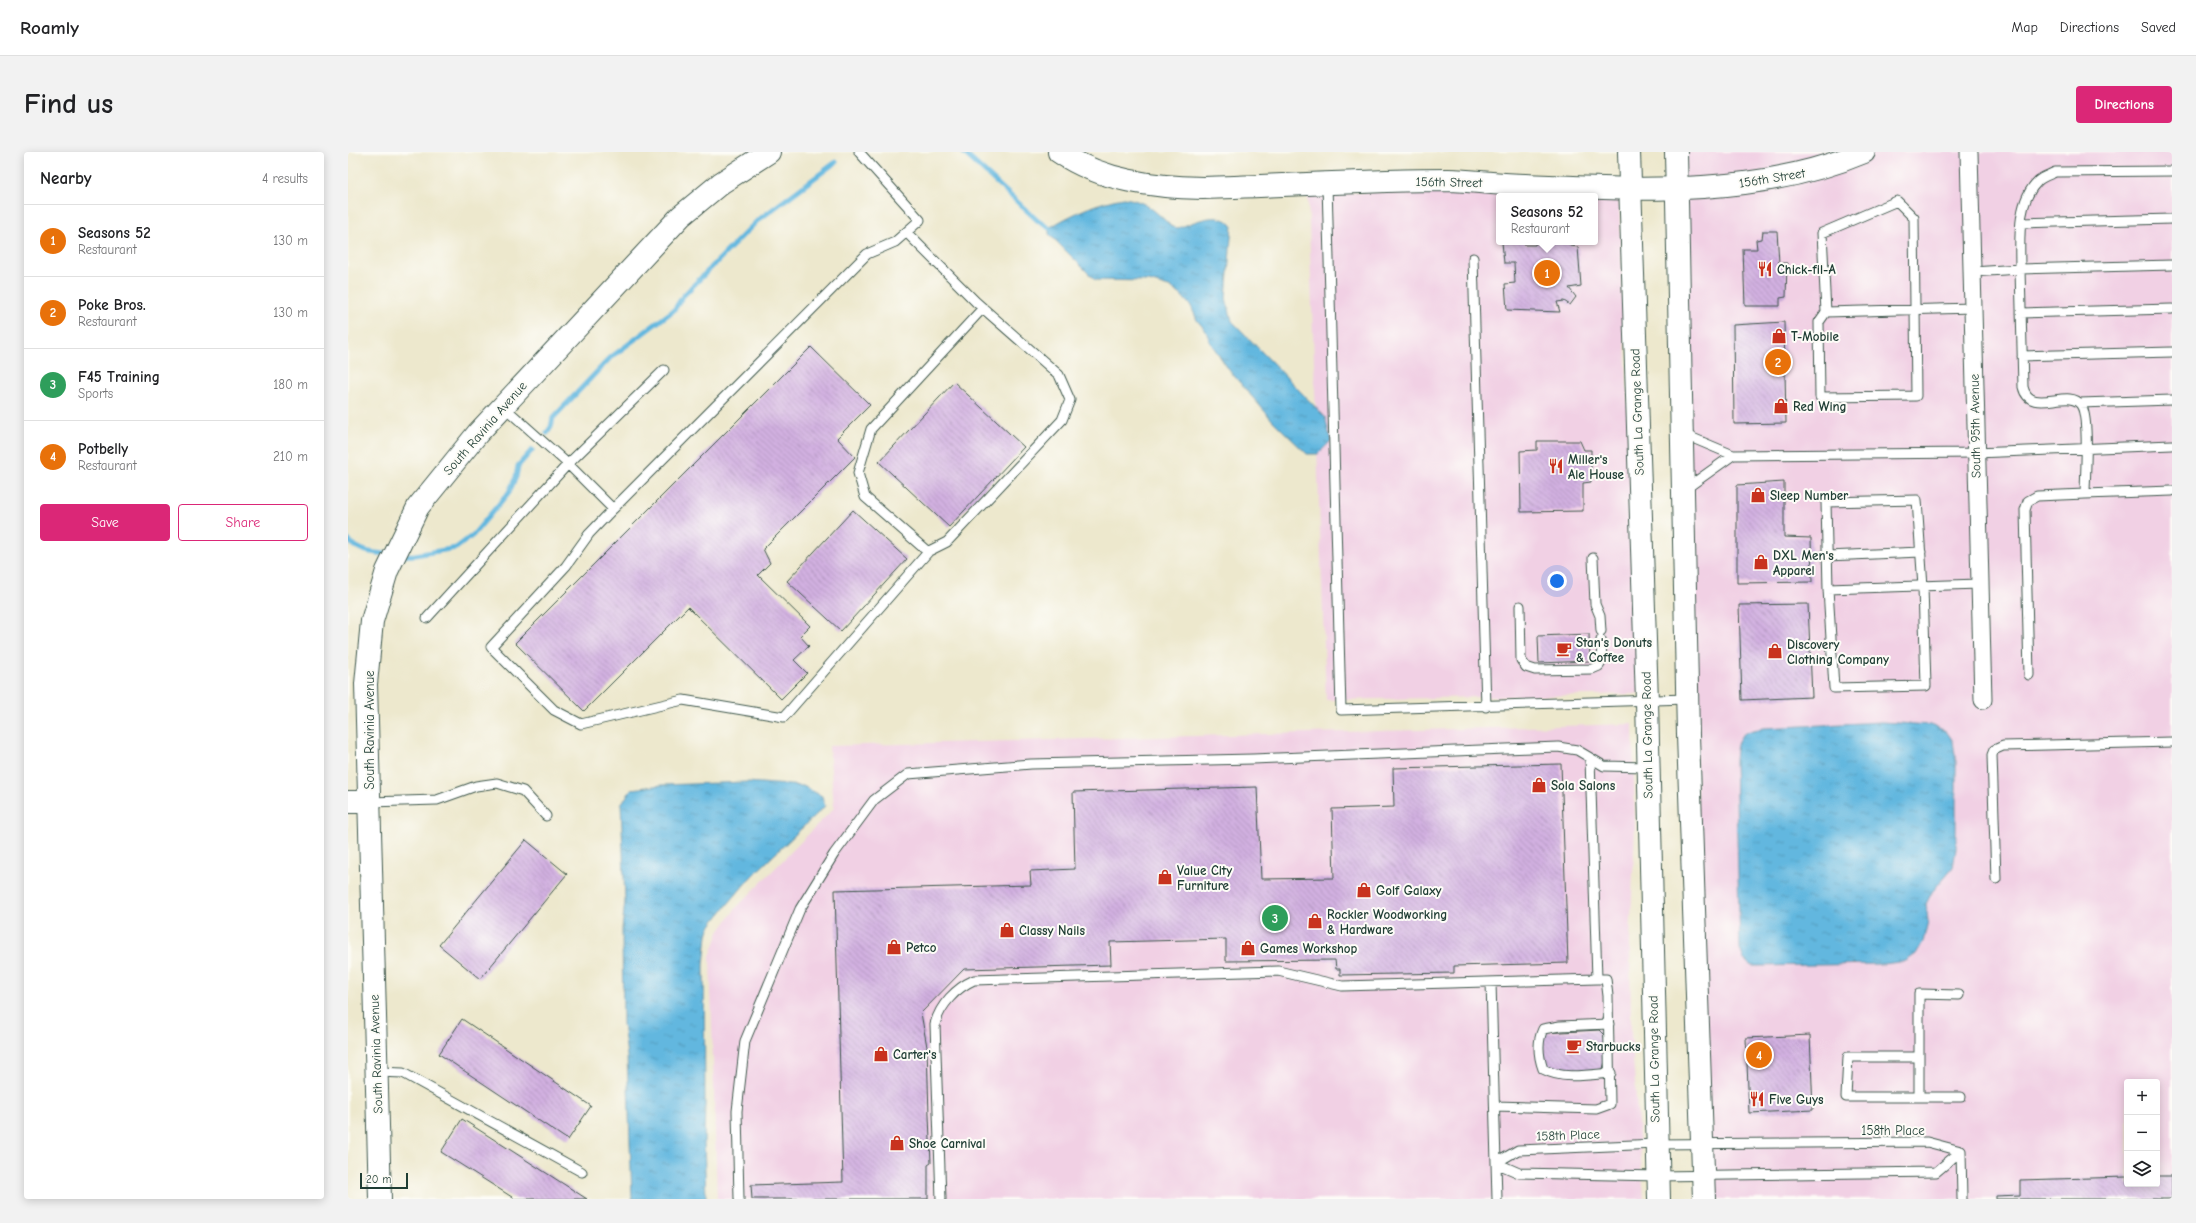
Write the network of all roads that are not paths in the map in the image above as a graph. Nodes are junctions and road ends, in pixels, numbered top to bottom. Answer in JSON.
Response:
{"nodes":[{"id":1,"x":769,"y":152,"type":"edge"},
{"id":2,"x":859,"y":152,"type":"edge"},
{"id":3,"x":1059,"y":152,"type":"edge"},
{"id":4,"x":1629,"y":152,"type":"edge"},
{"id":5,"x":1676,"y":152,"type":"edge"},
{"id":6,"x":1864,"y":152,"type":"edge"},
{"id":7,"x":1969,"y":152,"type":"edge"},
{"id":8,"x":2172,"y":171,"type":"edge"},
{"id":9,"x":1327,"y":184,"type":"junction"},
{"id":10,"x":1629,"y":188,"type":"junction"},
{"id":11,"x":1677,"y":188,"type":"junction"},
{"id":12,"x":2172,"y":219,"type":"edge"},
{"id":13,"x":2022,"y":223,"type":"junction"},
{"id":14,"x":906,"y":232,"type":"junction"},
{"id":15,"x":1473,"y":258,"type":"dead end"},
{"id":16,"x":2172,"y":265,"type":"edge"},
{"id":17,"x":2020,"y":269,"type":"junction"},
{"id":18,"x":1972,"y":272,"type":"junction"},
{"id":19,"x":983,"y":308,"type":"junction"},
{"id":20,"x":1973,"y":308,"type":"junction"},
{"id":21,"x":1915,"y":309,"type":"junction"},
{"id":22,"x":2172,"y":309,"type":"edge"},
{"id":23,"x":1826,"y":312,"type":"junction"},
{"id":24,"x":2021,"y":313,"type":"junction"},
{"id":25,"x":2172,"y":352,"type":"edge"},
{"id":26,"x":2022,"y":356,"type":"junction"},
{"id":27,"x":664,"y":370,"type":"dead end"},
{"id":28,"x":2172,"y":400,"type":"edge"},
{"id":29,"x":2080,"y":403,"type":"junction"},
{"id":30,"x":503,"y":406,"type":"junction"},
{"id":31,"x":1682,"y":433,"type":"junction"},
{"id":32,"x":2172,"y":445,"type":"edge"},
{"id":33,"x":2086,"y":448,"type":"junction"},
{"id":34,"x":1975,"y":453,"type":"junction"},
{"id":35,"x":1733,"y":455,"type":"junction"},
{"id":36,"x":568,"y":464,"type":"junction"},
{"id":37,"x":1683,"y":490,"type":"junction"},
{"id":38,"x":2172,"y":491,"type":"edge"},
{"id":39,"x":2085,"y":494,"type":"junction"},
{"id":40,"x":613,"y":509,"type":"junction"},
{"id":41,"x":928,"y":552,"type":"junction"},
{"id":42,"x":1921,"y":552,"type":"junction"},
{"id":43,"x":1827,"y":556,"type":"junction"},
{"id":44,"x":1593,"y":558,"type":"dead end"},
{"id":45,"x":1979,"y":584,"type":"junction"},
{"id":46,"x":1923,"y":587,"type":"junction"},
{"id":47,"x":1828,"y":589,"type":"junction"},
{"id":48,"x":1520,"y":606,"type":"dead end"},
{"id":49,"x":428,"y":618,"type":"dead end"},
{"id":50,"x":2029,"y":676,"type":"dead end"},
{"id":51,"x":1687,"y":699,"type":"junction"},
{"id":52,"x":1982,"y":700,"type":"dead end"},
{"id":53,"x":1647,"y":701,"type":"junction"},
{"id":54,"x":1486,"y":707,"type":"junction"},
{"id":55,"x":2172,"y":742,"type":"edge"},
{"id":56,"x":1590,"y":758,"type":"junction"},
{"id":57,"x":1647,"y":767,"type":"junction"},
{"id":58,"x":359,"y":802,"type":"edge"},
{"id":59,"x":546,"y":816,"type":"dead end"},
{"id":60,"x":1996,"y":879,"type":"dead end"},
{"id":61,"x":1597,"y":979,"type":"junction"},
{"id":62,"x":1491,"y":982,"type":"junction"},
{"id":63,"x":1959,"y":995,"type":"dead end"},
{"id":64,"x":1609,"y":1024,"type":"junction"},
{"id":65,"x":1919,"y":1057,"type":"junction"},
{"id":66,"x":376,"y":1072,"type":"junction"},
{"id":67,"x":1611,"y":1073,"type":"junction"},
{"id":68,"x":1919,"y":1097,"type":"junction"},
{"id":69,"x":1960,"y":1098,"type":"dead end"},
{"id":70,"x":1495,"y":1106,"type":"junction"},
{"id":71,"x":1656,"y":1144,"type":"junction"},
{"id":72,"x":1703,"y":1144,"type":"junction"},
{"id":73,"x":1961,"y":1151,"type":"junction"},
{"id":74,"x":1496,"y":1163,"type":"junction"},
{"id":75,"x":582,"y":1172,"type":"dead end"},
{"id":76,"x":1658,"y":1176,"type":"junction"},
{"id":77,"x":1704,"y":1176,"type":"junction"},
{"id":78,"x":380,"y":1199,"type":"edge"},
{"id":79,"x":739,"y":1199,"type":"edge"},
{"id":80,"x":940,"y":1199,"type":"edge"},
{"id":81,"x":1497,"y":1199,"type":"edge"},
{"id":82,"x":1659,"y":1199,"type":"edge"},
{"id":83,"x":1704,"y":1199,"type":"edge"},
{"id":84,"x":1962,"y":1199,"type":"edge"}],
"edges":[{"from":1,"to":30,"type":"main road","name":"South Ravinia Avenue"},
{"from":2,"to":14,"type":"lane"},
{"from":3,"to":9,"type":"main road","name":"156th Street"},
{"from":4,"to":10,"type":"main road","name":"South La Grange Road"},
{"from":5,"to":11,"type":"main road"},
{"from":6,"to":11,"type":"main road","name":"156th Street"},
{"from":7,"to":18,"type":"street","name":"South 95th Avenue"},
{"from":8,"to":13,"type":"lane"},
{"from":9,"to":10,"type":"main road","name":"156th Street"},
{"from":9,"to":54,"type":"lane"},
{"from":10,"to":11,"type":"main road","name":"156th Street"},
{"from":10,"to":53,"type":"main road","name":"South La Grange Road"},
{"from":11,"to":31,"type":"main road"},
{"from":12,"to":13,"type":"lane"},
{"from":13,"to":17,"type":"lane"},
{"from":14,"to":19,"type":"lane"},
{"from":14,"to":40,"type":"lane"},
{"from":15,"to":54,"type":"lane"},
{"from":16,"to":17,"type":"lane"},
{"from":17,"to":18,"type":"lane"},
{"from":17,"to":24,"type":"lane"},
{"from":18,"to":20,"type":"street","name":"South 95th Avenue"},
{"from":19,"to":41,"type":"lane"},
{"from":19,"to":41,"type":"lane"},
{"from":20,"to":21,"type":"lane"},
{"from":20,"to":34,"type":"street","name":"South 95th Avenue"},
{"from":21,"to":23,"type":"lane"},
{"from":21,"to":23,"type":"lane"},
{"from":21,"to":23,"type":"lane"},
{"from":22,"to":24,"type":"lane"},
{"from":24,"to":26,"type":"lane"},
{"from":25,"to":26,"type":"lane"},
{"from":26,"to":29,"type":"lane"},
{"from":27,"to":36,"type":"lane"},
{"from":28,"to":29,"type":"lane"},
{"from":29,"to":33,"type":"lane"},
{"from":30,"to":36,"type":"lane"},
{"from":30,"to":58,"type":"main road","name":"South Ravinia Avenue"},
{"from":31,"to":35,"type":"lane"},
{"from":31,"to":37,"type":"main road"},
{"from":32,"to":33,"type":"lane"},
{"from":33,"to":34,"type":"lane"},
{"from":33,"to":39,"type":"lane"},
{"from":34,"to":35,"type":"lane"},
{"from":34,"to":45,"type":"street","name":"South 95th Avenue"},
{"from":35,"to":37,"type":"lane"},
{"from":36,"to":40,"type":"lane"},
{"from":36,"to":49,"type":"lane"},
{"from":37,"to":51,"type":"main road"},
{"from":38,"to":39,"type":"lane"},
{"from":39,"to":50,"type":"lane"},
{"from":40,"to":41,"type":"lane"},
{"from":42,"to":43,"type":"lane"},
{"from":42,"to":43,"type":"lane"},
{"from":42,"to":46,"type":"lane"},
{"from":43,"to":47,"type":"lane"},
{"from":44,"to":48,"type":"lane"},
{"from":45,"to":46,"type":"lane"},
{"from":45,"to":52,"type":"street","name":"South 95th Avenue"},
{"from":46,"to":47,"type":"lane"},
{"from":46,"to":47,"type":"lane"},
{"from":51,"to":53,"type":"lane"},
{"from":51,"to":72,"type":"main road"},
{"from":53,"to":54,"type":"lane"},
{"from":53,"to":57,"type":"main road","name":"South La Grange Road"},
{"from":55,"to":60,"type":"lane"},
{"from":56,"to":57,"type":"lane"},
{"from":56,"to":61,"type":"lane"},
{"from":56,"to":79,"type":"lane"},
{"from":57,"to":71,"type":"main road","name":"South La Grange Road"},
{"from":58,"to":59,"type":"lane"},
{"from":58,"to":66,"type":"main road","name":"South Ravinia Avenue"},
{"from":61,"to":62,"type":"lane"},
{"from":61,"to":64,"type":"lane"},
{"from":62,"to":70,"type":"lane"},
{"from":62,"to":80,"type":"lane"},
{"from":63,"to":65,"type":"lane"},
{"from":64,"to":67,"type":"lane"},
{"from":64,"to":67,"type":"lane"},
{"from":65,"to":68,"type":"lane"},
{"from":65,"to":68,"type":"lane"},
{"from":66,"to":75,"type":"lane"},
{"from":66,"to":78,"type":"main road","name":"South Ravinia Avenue"},
{"from":67,"to":70,"type":"lane"},
{"from":68,"to":69,"type":"lane"},
{"from":70,"to":74,"type":"lane"},
{"from":71,"to":72,"type":"lane","name":"158th Place"},
{"from":71,"to":74,"type":"lane","name":"158th Place"},
{"from":71,"to":76,"type":"main road","name":"South La Grange Road"},
{"from":72,"to":73,"type":"lane","name":"158th Place"},
{"from":72,"to":77,"type":"main road"},
{"from":73,"to":77,"type":"lane"},
{"from":73,"to":84,"type":"lane"},
{"from":74,"to":76,"type":"lane"},
{"from":74,"to":81,"type":"lane"},
{"from":76,"to":77,"type":"lane"},
{"from":76,"to":82,"type":"main road","name":"South La Grange Road"},
{"from":77,"to":83,"type":"main road"}]}
